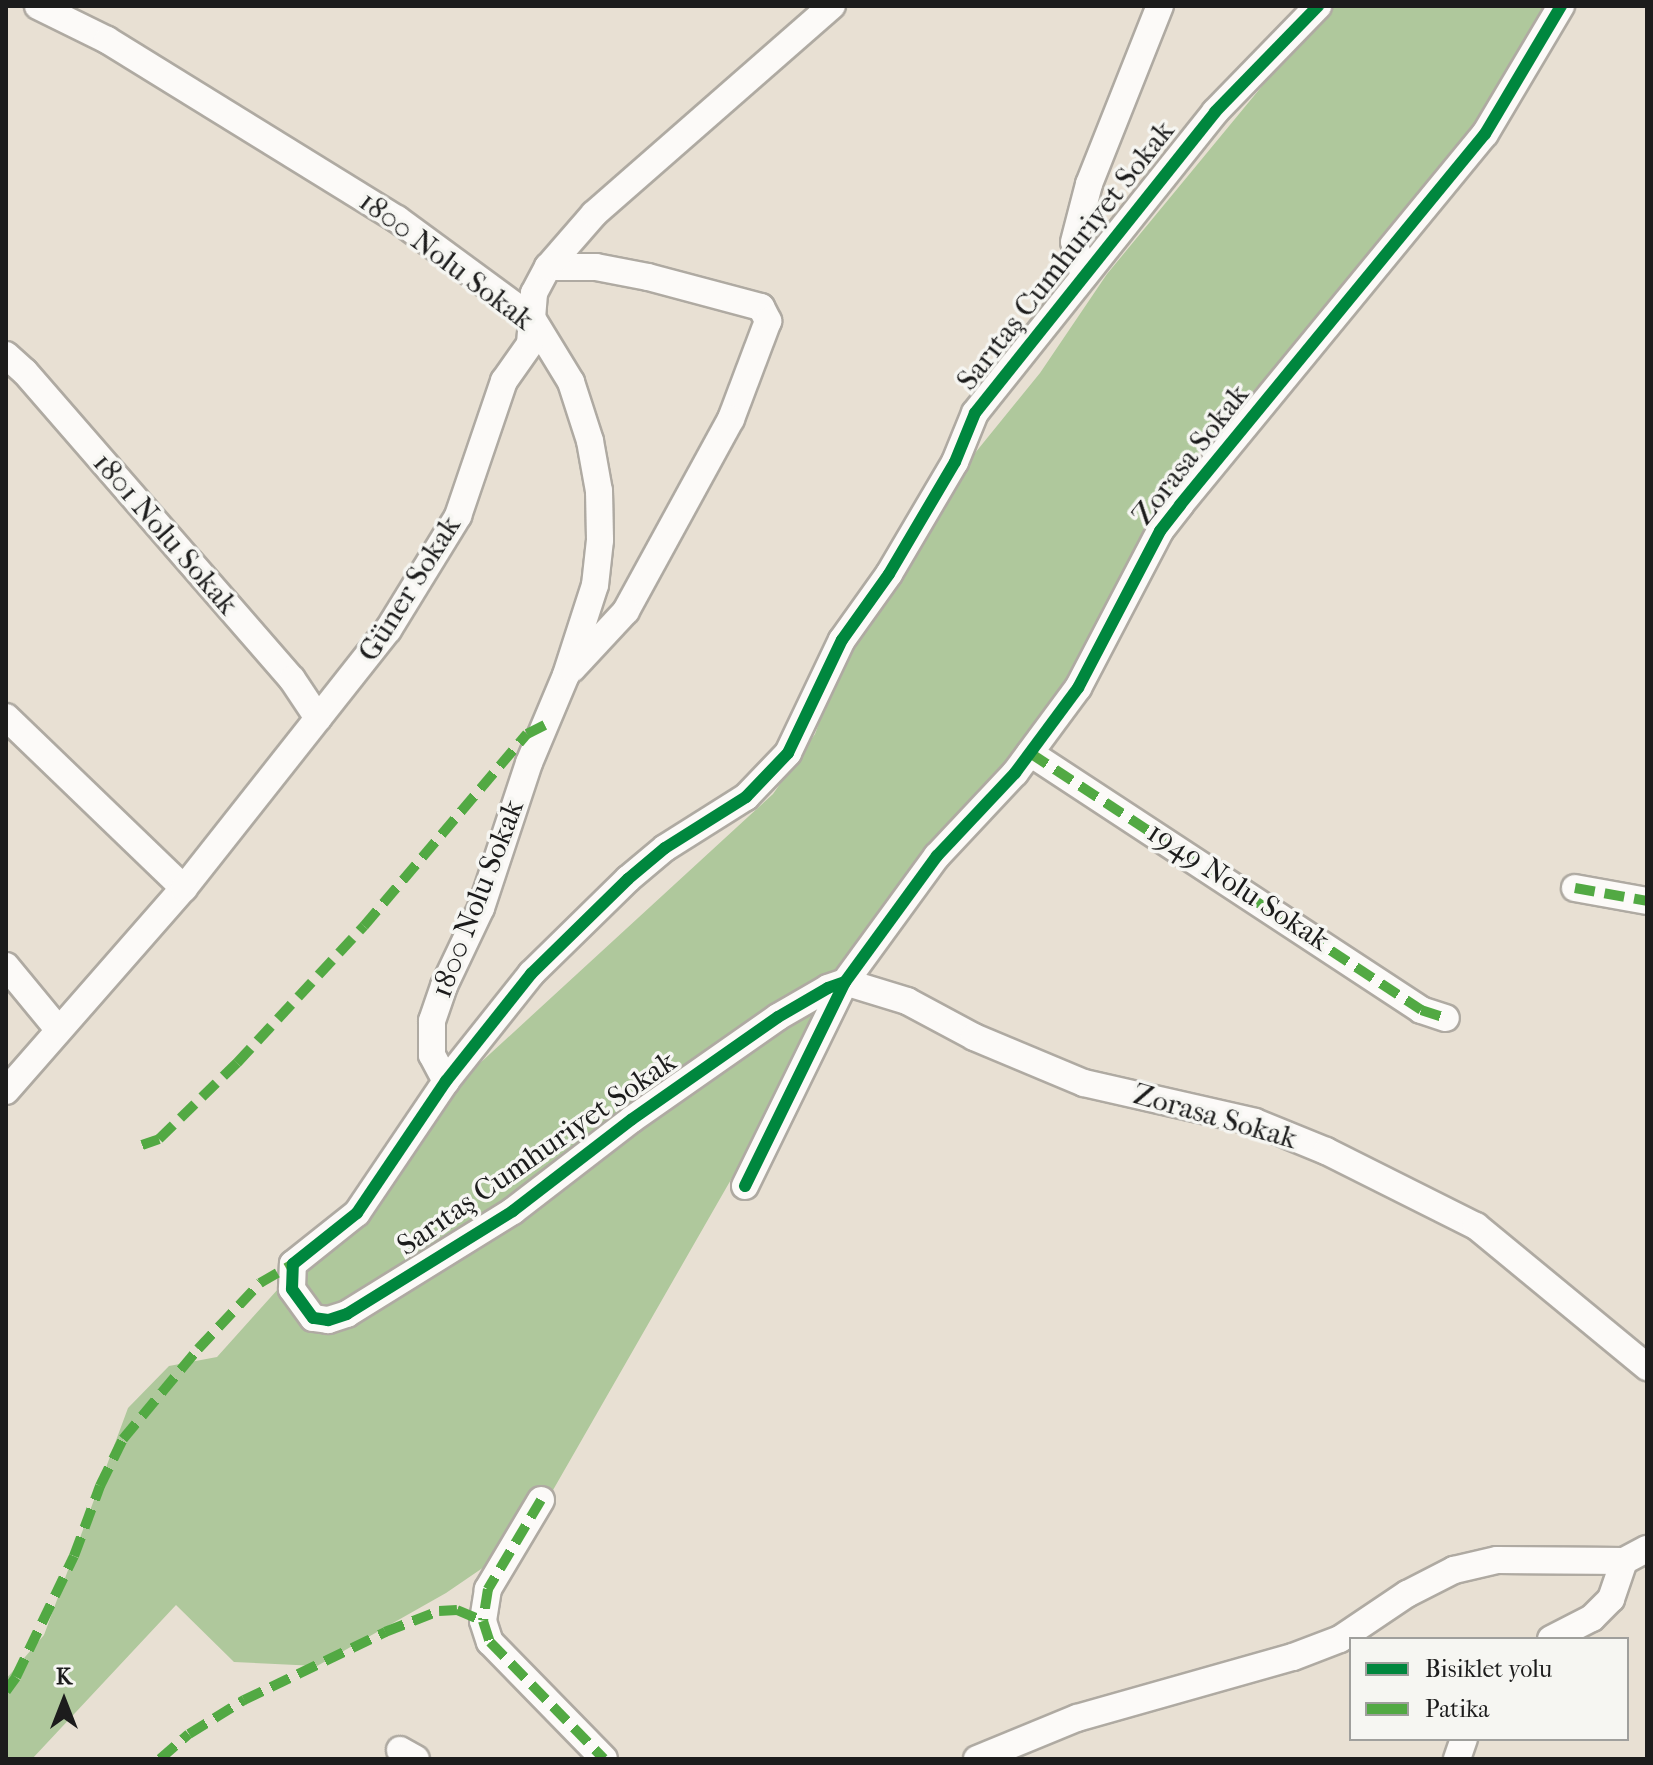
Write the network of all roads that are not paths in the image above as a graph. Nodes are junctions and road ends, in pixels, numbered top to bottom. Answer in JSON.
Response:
{"nodes":[{"id":1,"x":38,"y":6,"type":"edge"},
{"id":2,"x":1160,"y":6,"type":"edge"},
{"id":3,"x":1318,"y":6,"type":"edge"},
{"id":4,"x":1561,"y":6,"type":"edge"},
{"id":5,"x":822,"y":10,"type":"edge"},
{"id":6,"x":548,"y":267,"type":"junction"},
{"id":7,"x":1084,"y":276,"type":"junction"},
{"id":8,"x":532,"y":318,"type":"junction"},
{"id":9,"x":6,"y":355,"type":"edge"},
{"id":10,"x":566,"y":675,"type":"junction"},
{"id":11,"x":6,"y":717,"type":"edge"},
{"id":12,"x":318,"y":718,"type":"junction"},
{"id":13,"x":1030,"y":753,"type":"junction"},
{"id":14,"x":184,"y":888,"type":"junction"},
{"id":15,"x":1575,"y":888,"type":"dead end"},
{"id":16,"x":1647,"y":901,"type":"edge"},
{"id":17,"x":6,"y":966,"type":"edge"},
{"id":18,"x":845,"y":982,"type":"junction"},
{"id":19,"x":1446,"y":1018,"type":"dead end"},
{"id":20,"x":58,"y":1029,"type":"junction"},
{"id":21,"x":446,"y":1081,"type":"junction"},
{"id":22,"x":6,"y":1091,"type":"edge"},
{"id":23,"x":745,"y":1186,"type":"dead end"},
{"id":24,"x":1647,"y":1367,"type":"edge"},
{"id":25,"x":541,"y":1500,"type":"dead end"},
{"id":26,"x":1635,"y":1555,"type":"edge"},
{"id":27,"x":1555,"y":1637,"type":"edge"},
{"id":28,"x":604,"y":1759,"type":"edge"},
{"id":29,"x":977,"y":1759,"type":"edge"}],
"edges":[{"from":1,"to":8,"type":"street","name":"1800 Nolu Sokak"},
{"from":2,"to":7,"type":"street"},
{"from":3,"to":7,"type":"street","name":"Sarıtaş Cumhuriyet Sokak"},
{"from":4,"to":13,"type":"street","name":"Zorasa Sokak"},
{"from":5,"to":6,"type":"street","name":"Güner Sokak"},
{"from":6,"to":8,"type":"street","name":"Güner Sokak"},
{"from":6,"to":10,"type":"street"},
{"from":7,"to":21,"type":"street","name":"Sarıtaş Cumhuriyet Sokak"},
{"from":8,"to":10,"type":"street","name":"1800 Nolu Sokak"},
{"from":8,"to":12,"type":"street","name":"Güner Sokak"},
{"from":9,"to":12,"type":"street","name":"1801 Nolu Sokak"},
{"from":10,"to":21,"type":"street","name":"1800 Nolu Sokak"},
{"from":11,"to":14,"type":"street"},
{"from":12,"to":14,"type":"street","name":"Güner Sokak"},
{"from":13,"to":18,"type":"street","name":"Zorasa Sokak"},
{"from":13,"to":19,"type":"street","name":"1949 Nolu Sokak"},
{"from":14,"to":20,"type":"street","name":"Güner Sokak"},
{"from":15,"to":16,"type":"street"},
{"from":17,"to":20,"type":"street"},
{"from":18,"to":21,"type":"street","name":"Sarıtaş Cumhuriyet Sokak"},
{"from":18,"to":23,"type":"street"},
{"from":18,"to":24,"type":"street","name":"Zorasa Sokak"},
{"from":20,"to":22,"type":"street","name":"Güner Sokak"},
{"from":25,"to":28,"type":"street"},
{"from":26,"to":27,"type":"street"},
{"from":26,"to":29,"type":"street"}]}
